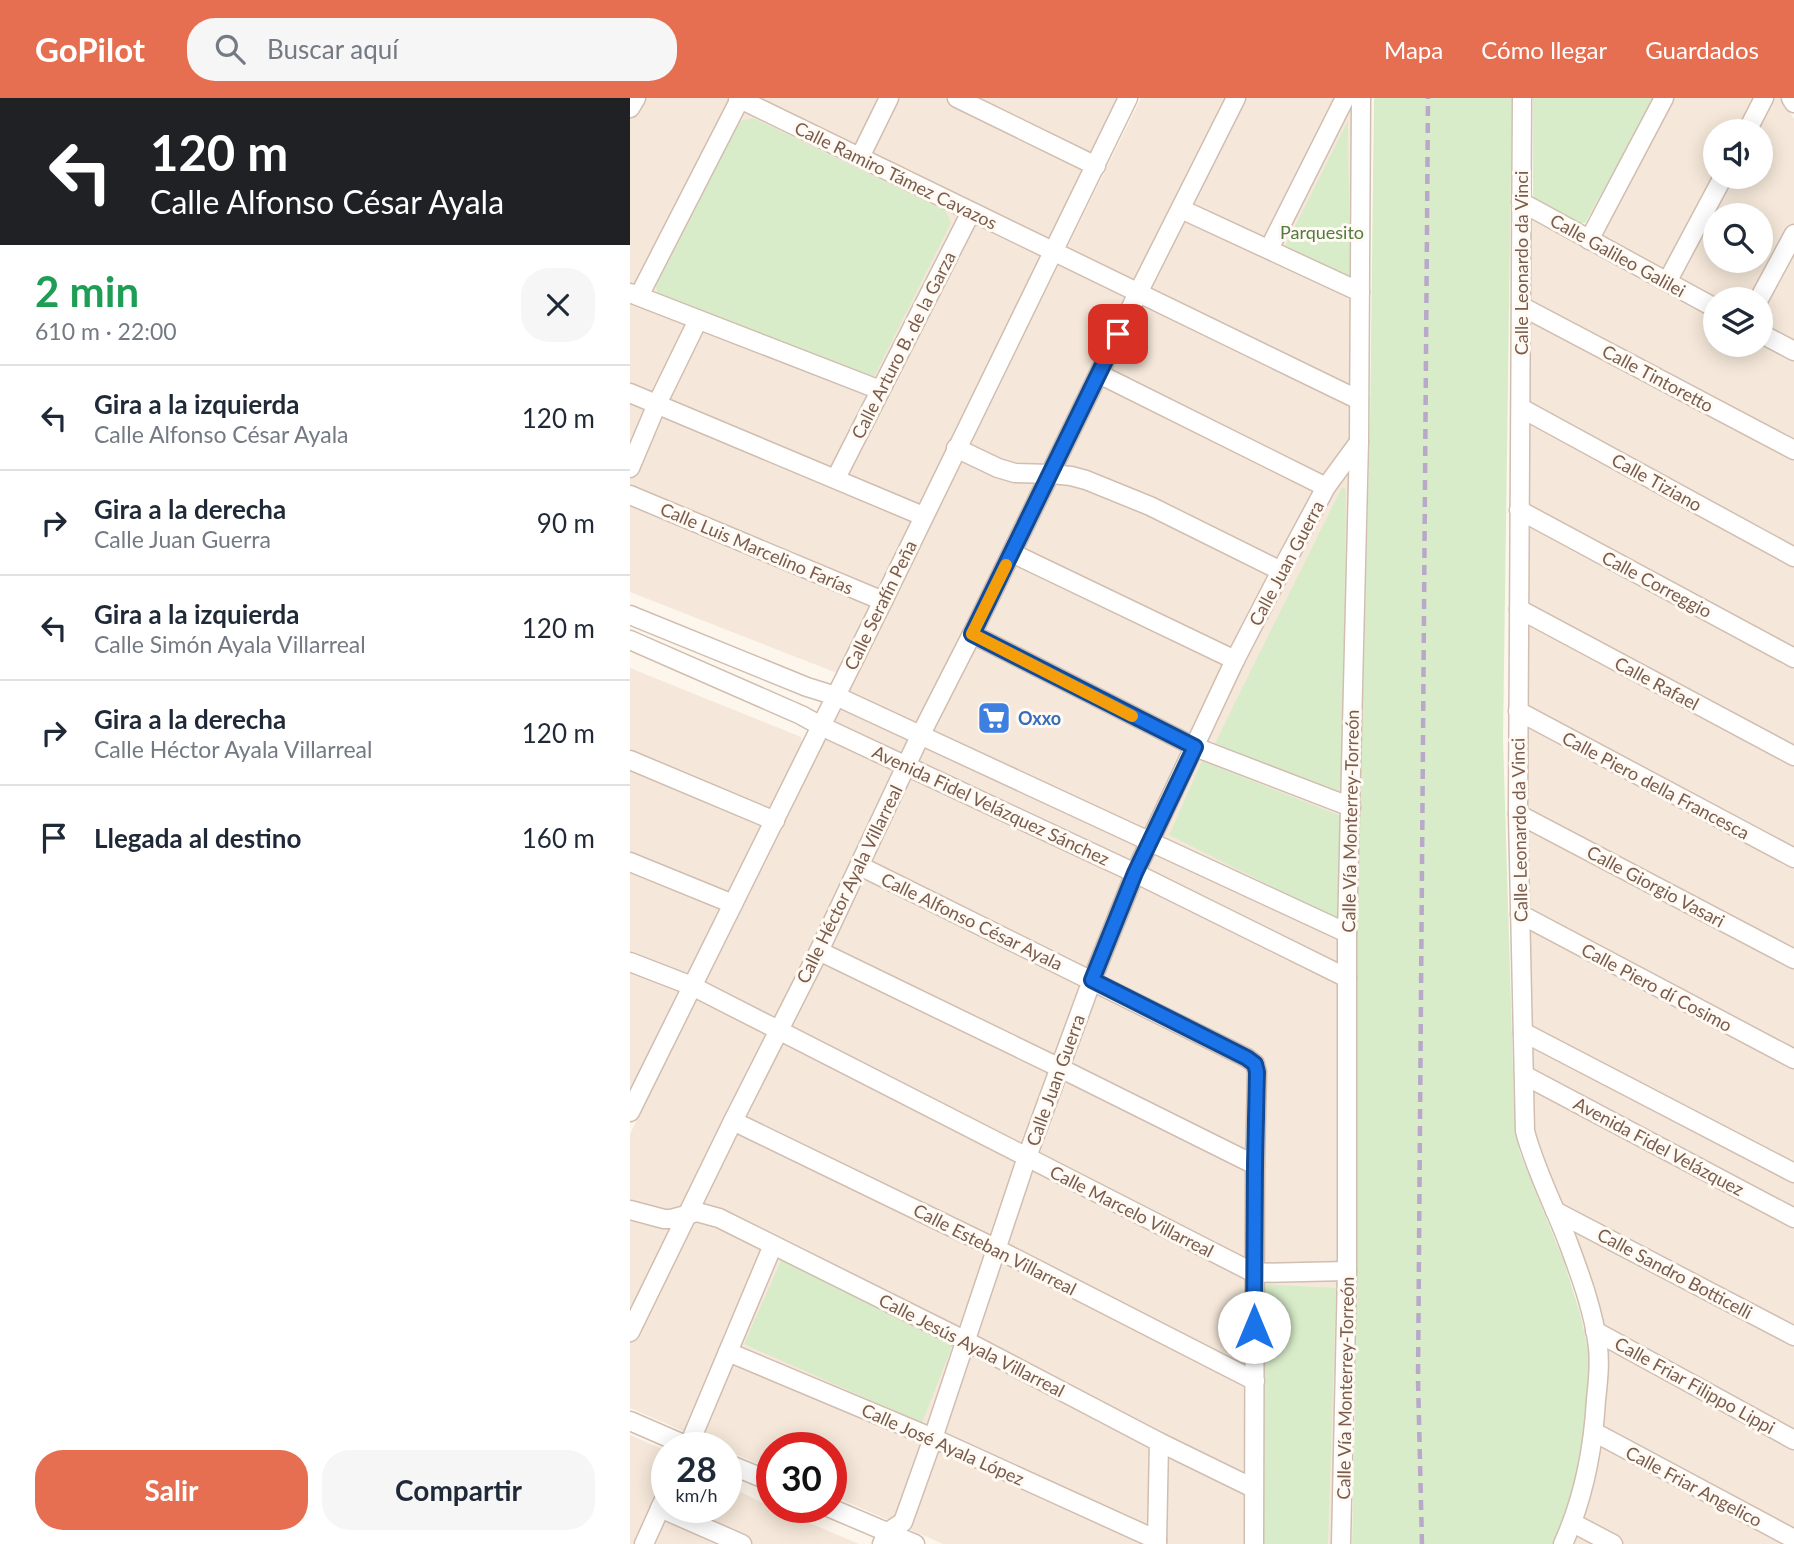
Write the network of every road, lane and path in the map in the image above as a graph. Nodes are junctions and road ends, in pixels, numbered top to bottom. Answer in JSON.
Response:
{"nodes":[{"id":1,"x":636,"y":98,"type":"edge"},
{"id":2,"x":889,"y":98,"type":"edge"},
{"id":3,"x":957,"y":98,"type":"edge"},
{"id":4,"x":1128,"y":98,"type":"edge"},
{"id":5,"x":1236,"y":98,"type":"edge"},
{"id":6,"x":1345,"y":98,"type":"edge"},
{"id":7,"x":1361,"y":98,"type":"edge"},
{"id":8,"x":1522,"y":98,"type":"edge"},
{"id":9,"x":1664,"y":98,"type":"edge"},
{"id":10,"x":1765,"y":98,"type":"edge"},
{"id":11,"x":1791,"y":98,"type":"edge"},
{"id":12,"x":739,"y":99,"type":"edge"},
{"id":13,"x":1794,"y":103,"type":"edge"},
{"id":14,"x":630,"y":108,"type":"edge"},
{"id":15,"x":1754,"y":119,"type":"edge"},
{"id":16,"x":860,"y":156,"type":"junction"},
{"id":17,"x":1096,"y":166,"type":"junction"},
{"id":18,"x":1717,"y":189,"type":"edge"},
{"id":19,"x":1521,"y":202,"type":"junction"},
{"id":20,"x":1181,"y":209,"type":"junction"},
{"id":21,"x":971,"y":212,"type":"junction"},
{"id":22,"x":1794,"y":234,"type":"edge"},
{"id":23,"x":1590,"y":240,"type":"junction"},
{"id":24,"x":1269,"y":249,"type":"junction"},
{"id":25,"x":1054,"y":252,"type":"junction"},
{"id":26,"x":1667,"y":282,"type":"junction"},
{"id":27,"x":1765,"y":287,"type":"edge"},
{"id":28,"x":1360,"y":292,"type":"junction"},
{"id":29,"x":1138,"y":293,"type":"junction"},
{"id":30,"x":635,"y":294,"type":"edge"},
{"id":31,"x":1703,"y":302,"type":"edge"},
{"id":32,"x":1521,"y":306,"type":"junction"},
{"id":33,"x":698,"y":320,"type":"junction"},
{"id":34,"x":1773,"y":339,"type":"edge"},
{"id":35,"x":1794,"y":351,"type":"edge"},
{"id":36,"x":1099,"y":374,"type":"junction"},
{"id":37,"x":880,"y":390,"type":"junction"},
{"id":38,"x":630,"y":393,"type":"edge"},
{"id":39,"x":1359,"y":400,"type":"junction"},
{"id":40,"x":657,"y":404,"type":"junction"},
{"id":41,"x":1521,"y":408,"type":"junction"},
{"id":42,"x":1359,"y":441,"type":"junction"},
{"id":43,"x":956,"y":448,"type":"junction"},
{"id":44,"x":1794,"y":450,"type":"edge"},
{"id":45,"x":630,"y":468,"type":"edge"},
{"id":46,"x":1051,"y":474,"type":"junction"},
{"id":47,"x":836,"y":478,"type":"junction"},
{"id":48,"x":1326,"y":487,"type":"junction"},
{"id":49,"x":630,"y":495,"type":"edge"},
{"id":50,"x":1519,"y":510,"type":"junction"},
{"id":51,"x":923,"y":516,"type":"junction"},
{"id":52,"x":1012,"y":553,"type":"junction"},
{"id":53,"x":1794,"y":557,"type":"edge"},
{"id":54,"x":1281,"y":571,"type":"junction"},
{"id":55,"x":883,"y":601,"type":"junction"},
{"id":56,"x":1519,"y":610,"type":"junction"},
{"id":57,"x":630,"y":615,"type":"edge"},
{"id":58,"x":972,"y":634,"type":"junction"},
{"id":59,"x":630,"y":640,"type":"edge"},
{"id":60,"x":1794,"y":658,"type":"edge"},
{"id":61,"x":1235,"y":660,"type":"junction"},
{"id":62,"x":836,"y":696,"type":"junction"},
{"id":63,"x":1517,"y":711,"type":"junction"},
{"id":64,"x":821,"y":726,"type":"junction"},
{"id":65,"x":921,"y":734,"type":"junction"},
{"id":66,"x":1195,"y":747,"type":"junction"},
{"id":67,"x":1794,"y":756,"type":"edge"},
{"id":68,"x":630,"y":760,"type":"edge"},
{"id":69,"x":906,"y":765,"type":"junction"},
{"id":70,"x":1351,"y":807,"type":"junction"},
{"id":71,"x":1518,"y":814,"type":"junction"},
{"id":72,"x":775,"y":821,"type":"junction"},
{"id":73,"x":1149,"y":841,"type":"junction"},
{"id":74,"x":1794,"y":858,"type":"edge"},
{"id":75,"x":630,"y":862,"type":"edge"},
{"id":76,"x":860,"y":866,"type":"junction"},
{"id":77,"x":1135,"y":873,"type":"junction"},
{"id":78,"x":733,"y":904,"type":"junction"},
{"id":79,"x":1520,"y":914,"type":"junction"},
{"id":80,"x":1347,"y":933,"type":"junction"},
{"id":81,"x":819,"y":951,"type":"junction"},
{"id":82,"x":1794,"y":958,"type":"edge"},
{"id":83,"x":630,"y":962,"type":"edge"},
{"id":84,"x":1347,"y":978,"type":"junction"},
{"id":85,"x":1092,"y":980,"type":"junction"},
{"id":86,"x":692,"y":986,"type":"junction"},
{"id":87,"x":778,"y":1030,"type":"junction"},
{"id":88,"x":1524,"y":1032,"type":"junction"},
{"id":89,"x":1794,"y":1059,"type":"edge"},
{"id":90,"x":1060,"y":1068,"type":"junction"},
{"id":91,"x":1524,"y":1075,"type":"junction"},
{"id":92,"x":630,"y":1112,"type":"edge"},
{"id":93,"x":733,"y":1121,"type":"junction"},
{"id":94,"x":1027,"y":1157,"type":"junction"},
{"id":95,"x":1255,"y":1165,"type":"junction"},
{"id":96,"x":1794,"y":1173,"type":"edge"},
{"id":97,"x":630,"y":1210,"type":"edge"},
{"id":98,"x":1555,"y":1211,"type":"junction"},
{"id":99,"x":687,"y":1214,"type":"junction"},
{"id":100,"x":1794,"y":1218,"type":"edge"},
{"id":101,"x":773,"y":1245,"type":"junction"},
{"id":102,"x":997,"y":1249,"type":"junction"},
{"id":103,"x":1347,"y":1271,"type":"junction"},
{"id":104,"x":1254,"y":1273,"type":"junction"},
{"id":105,"x":1595,"y":1331,"type":"junction"},
{"id":106,"x":630,"y":1332,"type":"edge"},
{"id":107,"x":1794,"y":1336,"type":"edge"},
{"id":108,"x":966,"y":1341,"type":"junction"},
{"id":109,"x":727,"y":1352,"type":"junction"},
{"id":110,"x":1255,"y":1381,"type":"junction"},
{"id":111,"x":630,"y":1421,"type":"edge"},
{"id":112,"x":655,"y":1432,"type":"edge"},
{"id":113,"x":695,"y":1432,"type":"edge"},
{"id":114,"x":1594,"y":1433,"type":"junction"},
{"id":115,"x":933,"y":1438,"type":"junction"},
{"id":116,"x":1794,"y":1440,"type":"edge"},
{"id":117,"x":1158,"y":1442,"type":"junction"},
{"id":118,"x":1253,"y":1488,"type":"junction"},
{"id":119,"x":847,"y":1517,"type":"edge"},
{"id":120,"x":653,"y":1523,"type":"edge"},
{"id":121,"x":703,"y":1523,"type":"edge"},
{"id":122,"x":1573,"y":1523,"type":"junction"},
{"id":123,"x":885,"y":1538,"type":"edge"},
{"id":124,"x":1794,"y":1539,"type":"edge"},
{"id":125,"x":1157,"y":1542,"type":"edge"},
{"id":126,"x":644,"y":1544,"type":"edge"},
{"id":127,"x":742,"y":1544,"type":"edge"},
{"id":128,"x":915,"y":1544,"type":"edge"},
{"id":129,"x":1254,"y":1544,"type":"edge"},
{"id":130,"x":1341,"y":1544,"type":"edge"},
{"id":131,"x":1563,"y":1544,"type":"edge"},
{"id":132,"x":1613,"y":1544,"type":"edge"}],
"edges":[{"from":1,"to":14,"type":"street"},
{"from":2,"to":16,"type":"street"},
{"from":3,"to":17,"type":"street"},
{"from":4,"to":17,"type":"street","name":"Calle Serafín Peña"},
{"from":5,"to":20,"type":"street","name":"Calle Héctor Ayala Villarreal"},
{"from":6,"to":24,"type":"street"},
{"from":7,"to":28,"type":"street","name":"Calle Vía Monterrey-Torreón"},
{"from":8,"to":19,"type":"street","name":"Calle Leonardo da Vinci"},
{"from":9,"to":23,"type":"street"},
{"from":10,"to":15,"type":"street"},
{"from":11,"to":13,"type":"street"},
{"from":12,"to":16,"type":"street","name":"Calle Ramiro Támez Cavazos"},
{"from":12,"to":30,"type":"street"},
{"from":16,"to":21,"type":"street","name":"Calle Ramiro Támez Cavazos"},
{"from":17,"to":25,"type":"street","name":"Calle Serafín Peña"},
{"from":18,"to":26,"type":"street"},
{"from":19,"to":23,"type":"street","name":"Calle Galileo Galilei"},
{"from":19,"to":32,"type":"street","name":"Calle Leonardo da Vinci"},
{"from":20,"to":24,"type":"street"},
{"from":20,"to":29,"type":"street","name":"Calle Héctor Ayala Villarreal"},
{"from":21,"to":25,"type":"street","name":"Calle Ramiro Támez Cavazos"},
{"from":21,"to":37,"type":"street","name":"Calle Arturo B. de la Garza"},
{"from":22,"to":27,"type":"street"},
{"from":23,"to":26,"type":"street","name":"Calle Galileo Galilei"},
{"from":24,"to":28,"type":"street"},
{"from":25,"to":29,"type":"street","name":"Calle Ramiro Támez Cavazos"},
{"from":25,"to":43,"type":"street","name":"Calle Serafín Peña"},
{"from":26,"to":31,"type":"street","name":"Calle Galileo Galilei"},
{"from":28,"to":39,"type":"street","name":"Calle Vía Monterrey-Torreón"},
{"from":29,"to":36,"type":"street","name":"Calle Héctor Ayala Villarreal"},
{"from":29,"to":39,"type":"street","name":"Calle Ramiro Támez Cavazos"},
{"from":30,"to":33,"type":"street"},
{"from":32,"to":41,"type":"street","name":"Calle Leonardo da Vinci"},
{"from":32,"to":44,"type":"street","name":"Calle Tintoretto"},
{"from":33,"to":37,"type":"street"},
{"from":33,"to":40,"type":"street"},
{"from":34,"to":35,"type":"street"},
{"from":36,"to":46,"type":"street","name":"Calle Héctor Ayala Villarreal"},
{"from":36,"to":48,"type":"street"},
{"from":37,"to":47,"type":"street","name":"Calle Arturo B. de la Garza"},
{"from":38,"to":40,"type":"street"},
{"from":39,"to":42,"type":"street","name":"Calle Vía Monterrey-Torreón"},
{"from":40,"to":45,"type":"street"},
{"from":40,"to":47,"type":"street"},
{"from":41,"to":50,"type":"street","name":"Calle Leonardo da Vinci"},
{"from":41,"to":53,"type":"street","name":"Calle Tiziano"},
{"from":42,"to":48,"type":"street","name":"Calle Juan Guerra"},
{"from":42,"to":70,"type":"street","name":"Calle Vía Monterrey-Torreón"},
{"from":43,"to":46,"type":"street"},
{"from":43,"to":51,"type":"street","name":"Calle Serafín Peña"},
{"from":46,"to":52,"type":"street","name":"Calle Héctor Ayala Villarreal"},
{"from":46,"to":54,"type":"street"},
{"from":47,"to":51,"type":"street"},
{"from":48,"to":54,"type":"street","name":"Calle Juan Guerra"},
{"from":49,"to":55,"type":"street","name":"Calle Luis Marcelino Farías"},
{"from":50,"to":56,"type":"street","name":"Calle Leonardo da Vinci"},
{"from":50,"to":60,"type":"street","name":"Calle Correggio"},
{"from":51,"to":55,"type":"street","name":"Calle Serafín Peña"},
{"from":52,"to":58,"type":"street","name":"Calle Héctor Ayala Villarreal"},
{"from":52,"to":61,"type":"street"},
{"from":54,"to":61,"type":"street","name":"Calle Juan Guerra"},
{"from":55,"to":62,"type":"street","name":"Calle Serafín Peña"},
{"from":56,"to":63,"type":"street","name":"Calle Leonardo da Vinci"},
{"from":56,"to":67,"type":"street","name":"Calle Rafael"},
{"from":57,"to":62,"type":"street","name":"Avenida Fidel Velázquez Sánchez"},
{"from":58,"to":65,"type":"street","name":"Calle Héctor Ayala Villarreal"},
{"from":58,"to":66,"type":"street"},
{"from":59,"to":64,"type":"street","name":"Avenida Fidel Velázquez Sánchez"},
{"from":61,"to":66,"type":"street","name":"Calle Juan Guerra"},
{"from":62,"to":64,"type":"street","name":"Calle Serafín Peña"},
{"from":62,"to":65,"type":"street","name":"Avenida Fidel Velázquez Sánchez"},
{"from":63,"to":71,"type":"street","name":"Calle Leonardo da Vinci"},
{"from":63,"to":74,"type":"street","name":"Calle Piero della Francesca"},
{"from":64,"to":69,"type":"street","name":"Avenida Fidel Velázquez Sánchez"},
{"from":64,"to":72,"type":"street","name":"Calle Serafín Peña"},
{"from":65,"to":69,"type":"street","name":"Calle Héctor Ayala Villarreal"},
{"from":65,"to":73,"type":"street","name":"Avenida Fidel Velázquez Sánchez"},
{"from":66,"to":70,"type":"street"},
{"from":66,"to":73,"type":"street","name":"Calle Juan Guerra"},
{"from":68,"to":72,"type":"street"},
{"from":69,"to":76,"type":"street","name":"Calle Héctor Ayala Villarreal"},
{"from":69,"to":77,"type":"street","name":"Avenida Fidel Velázquez Sánchez"},
{"from":70,"to":80,"type":"street","name":"Calle Vía Monterrey-Torreón"},
{"from":71,"to":79,"type":"street","name":"Calle Leonardo da Vinci"},
{"from":71,"to":82,"type":"street","name":"Calle Giorgio Vasari"},
{"from":72,"to":78,"type":"street","name":"Calle Serafín Peña"},
{"from":73,"to":77,"type":"street","name":"Calle Juan Guerra"},
{"from":73,"to":80,"type":"street","name":"Avenida Fidel Velázquez Sánchez"},
{"from":75,"to":78,"type":"street"},
{"from":76,"to":81,"type":"street","name":"Calle Héctor Ayala Villarreal"},
{"from":76,"to":85,"type":"street","name":"Calle Alfonso César Ayala"},
{"from":77,"to":84,"type":"street","name":"Avenida Fidel Velázquez Sánchez"},
{"from":77,"to":85,"type":"street","name":"Calle Juan Guerra"},
{"from":78,"to":86,"type":"street","name":"Calle Serafín Peña"},
{"from":79,"to":88,"type":"street","name":"Calle Leonardo da Vinci"},
{"from":79,"to":89,"type":"street","name":"Calle Piero dí Cosimo"},
{"from":80,"to":84,"type":"street","name":"Calle Vía Monterrey-Torreón"},
{"from":81,"to":87,"type":"street","name":"Calle Héctor Ayala Villarreal"},
{"from":81,"to":90,"type":"street"},
{"from":83,"to":86,"type":"street","name":"Calle Marcelo Villarreal"},
{"from":84,"to":103,"type":"street","name":"Calle Vía Monterrey-Torreón"},
{"from":85,"to":90,"type":"street","name":"Calle Juan Guerra"},
{"from":85,"to":95,"type":"street","name":"Calle Alfonso César Ayala"},
{"from":86,"to":87,"type":"street","name":"Calle Marcelo Villarreal"},
{"from":86,"to":92,"type":"street","name":"Calle Serafín Peña"},
{"from":87,"to":93,"type":"street","name":"Calle Héctor Ayala Villarreal"},
{"from":87,"to":94,"type":"street","name":"Calle Marcelo Villarreal"},
{"from":88,"to":91,"type":"street","name":"Calle Leonardo da Vinci"},
{"from":88,"to":96,"type":"street"},
{"from":90,"to":94,"type":"street","name":"Calle Juan Guerra"},
{"from":90,"to":95,"type":"street"},
{"from":91,"to":98,"type":"street","name":"Calle Leonardo da Vinci"},
{"from":91,"to":100,"type":"street","name":"Avenida Fidel Velázquez"},
{"from":93,"to":99,"type":"street","name":"Calle Héctor Ayala Villarreal"},
{"from":93,"to":102,"type":"street","name":"Calle Esteban Villarreal"},
{"from":94,"to":102,"type":"street","name":"Calle Juan Guerra"},
{"from":94,"to":104,"type":"street","name":"Calle Marcelo Villarreal"},
{"from":95,"to":104,"type":"street","name":"Calle Alfonso César Ayala"},
{"from":97,"to":99,"type":"street","name":"Calle Jesús Ayala Villarreal"},
{"from":98,"to":105,"type":"street","name":"Calle Leonardo da Vinci"},
{"from":98,"to":107,"type":"street","name":"Calle Sandro Botticelli"},
{"from":99,"to":101,"type":"street","name":"Calle Jesús Ayala Villarreal"},
{"from":99,"to":106,"type":"street","name":"Calle Héctor Ayala Villarreal"},
{"from":101,"to":108,"type":"street","name":"Calle Jesús Ayala Villarreal"},
{"from":101,"to":109,"type":"street"},
{"from":102,"to":108,"type":"street","name":"Calle Juan Guerra"},
{"from":102,"to":110,"type":"street","name":"Calle Esteban Villarreal"},
{"from":103,"to":104,"type":"street","name":"Calle Marcelo Villarreal"},
{"from":103,"to":130,"type":"street","name":"Calle Vía Monterrey-Torreón"},
{"from":104,"to":110,"type":"street","name":"Calle Alfonso César Ayala"},
{"from":105,"to":114,"type":"street","name":"Calle Leonardo da Vinci"},
{"from":105,"to":116,"type":"street","name":"Calle Friar Filippo Lippi"},
{"from":108,"to":115,"type":"street","name":"Calle Juan Guerra"},
{"from":108,"to":117,"type":"street","name":"Calle Jesús Ayala Villarreal"},
{"from":109,"to":113,"type":"street"},
{"from":109,"to":115,"type":"street","name":"Calle José Ayala López"},
{"from":110,"to":118,"type":"street","name":"Calle Alfonso César Ayala"},
{"from":111,"to":112,"type":"street"},
{"from":114,"to":122,"type":"street","name":"Calle Leonardo da Vinci"},
{"from":114,"to":124,"type":"street","name":"Calle Friar Angelico"},
{"from":115,"to":123,"type":"street","name":"Calle Juan Guerra"},
{"from":115,"to":125,"type":"street","name":"Calle José Ayala López"},
{"from":117,"to":118,"type":"street","name":"Calle Jesús Ayala Villarreal"},
{"from":117,"to":125,"type":"street"},
{"from":118,"to":129,"type":"street","name":"Calle Alfonso César Ayala"},
{"from":119,"to":123,"type":"street"},
{"from":120,"to":126,"type":"street"},
{"from":121,"to":127,"type":"street"},
{"from":122,"to":131,"type":"street","name":"Calle Leonardo da Vinci"},
{"from":122,"to":132,"type":"street"},
{"from":123,"to":128,"type":"street"}]}
